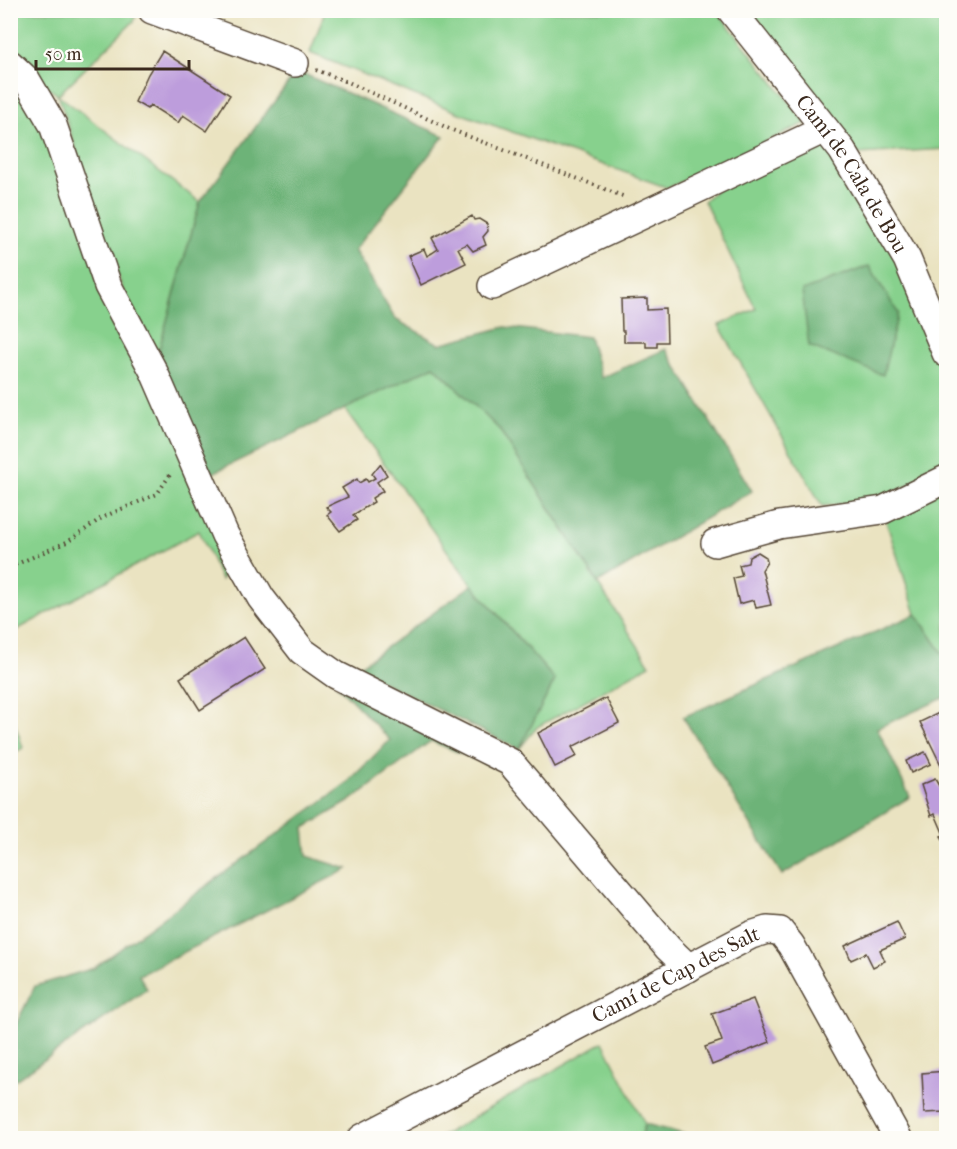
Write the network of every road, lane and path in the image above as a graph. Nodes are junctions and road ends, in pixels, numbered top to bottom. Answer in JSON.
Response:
{"nodes":[{"id":1,"x":152,"y":10,"type":"edge"},
{"id":2,"x":731,"y":10,"type":"edge"},
{"id":3,"x":295,"y":63,"type":"joint"},
{"id":4,"x":10,"y":64,"type":"edge"},
{"id":5,"x":825,"y":129,"type":"junction"},
{"id":6,"x":646,"y":214,"type":"junction"},
{"id":7,"x":492,"y":286,"type":"dead end"},
{"id":8,"x":946,"y":354,"type":"edge"},
{"id":9,"x":188,"y":452,"type":"junction"},
{"id":10,"x":946,"y":479,"type":"edge"},
{"id":11,"x":715,"y":543,"type":"dead end"},
{"id":12,"x":10,"y":567,"type":"edge"},
{"id":13,"x":689,"y":968,"type":"junction"},
{"id":14,"x":362,"y":1138,"type":"edge"},
{"id":15,"x":898,"y":1138,"type":"edge"}],
"edges":[{"from":1,"to":3,"type":"street"},
{"from":2,"to":5,"type":"street","name":"Camí de Cala de Bou"},
{"from":3,"to":6,"type":"path"},
{"from":4,"to":9,"type":"street"},
{"from":5,"to":6,"type":"street"},
{"from":5,"to":8,"type":"street","name":"Camí de Cala de Bou"},
{"from":6,"to":7,"type":"street"},
{"from":9,"to":12,"type":"path"},
{"from":9,"to":13,"type":"street"},
{"from":10,"to":11,"type":"street"},
{"from":13,"to":14,"type":"street","name":"Camí de Cap des Salt"},
{"from":13,"to":15,"type":"street","name":"Camí de Cap des Salt"}]}
